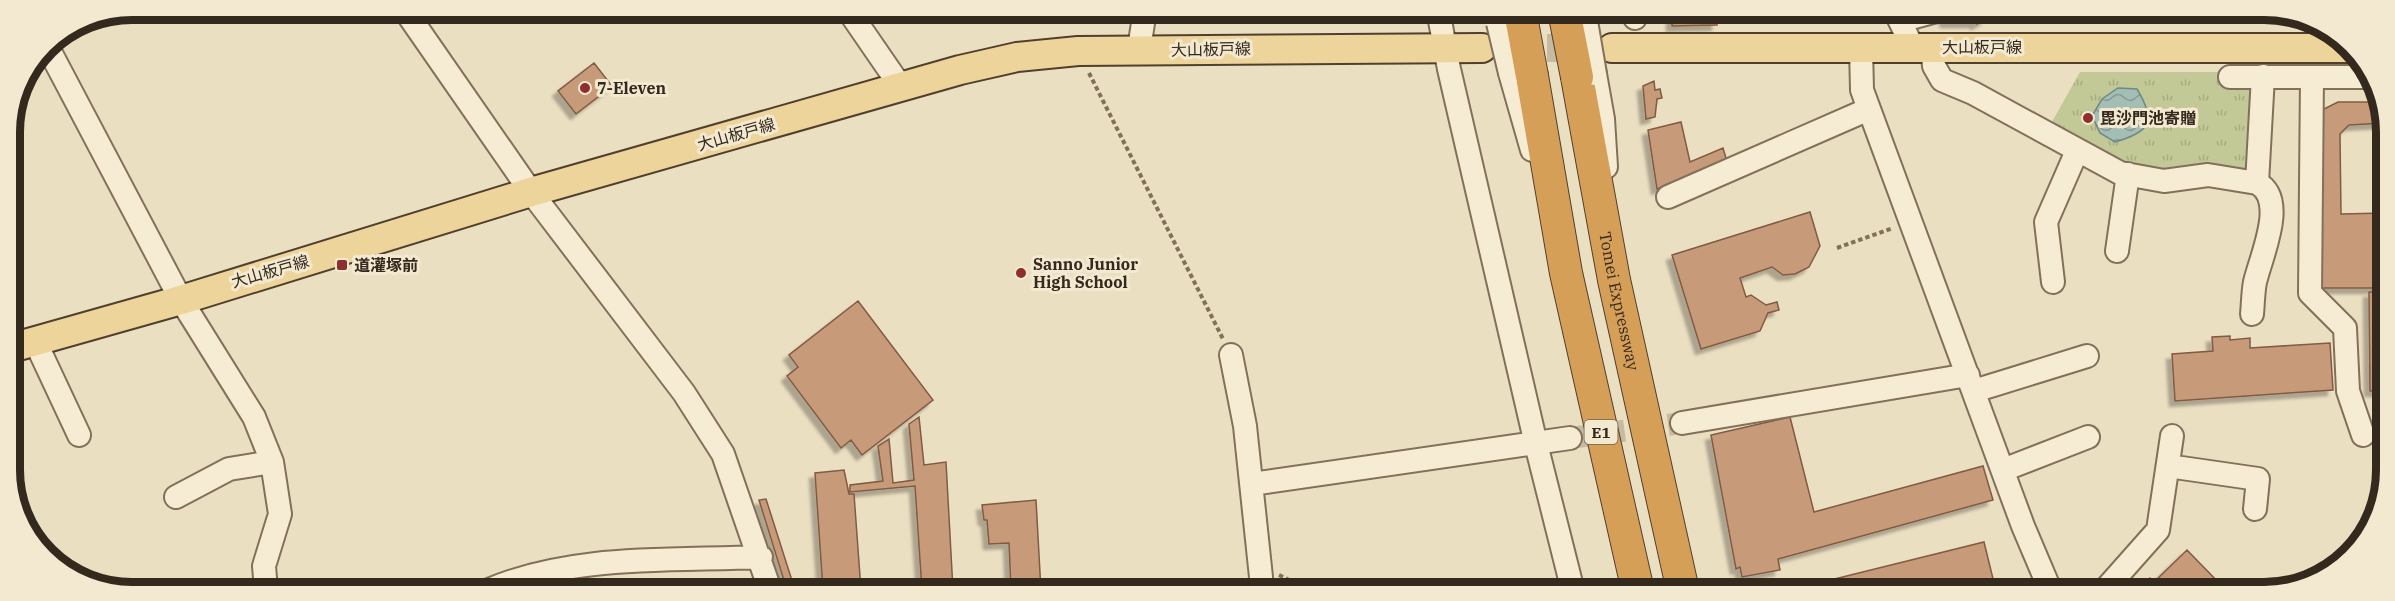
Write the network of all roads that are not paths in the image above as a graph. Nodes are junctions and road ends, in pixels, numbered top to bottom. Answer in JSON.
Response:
{"nodes":[{"id":1,"x":412,"y":20,"type":"edge"},
{"id":2,"x":855,"y":20,"type":"edge"},
{"id":3,"x":1143,"y":20,"type":"edge"},
{"id":4,"x":1440,"y":20,"type":"edge"},
{"id":5,"x":1510,"y":20,"type":"edge"},
{"id":6,"x":1576,"y":20,"type":"edge"},
{"id":7,"x":1901,"y":20,"type":"edge"},
{"id":8,"x":1444,"y":47,"type":"junction"},
{"id":9,"x":1482,"y":48,"type":"tunnel mouth"},
{"id":10,"x":1612,"y":48,"type":"tunnel mouth"},
{"id":11,"x":1861,"y":48,"type":"junction"},
{"id":12,"x":1922,"y":48,"type":"junction"},
{"id":13,"x":2338,"y":48,"type":"edge"},
{"id":14,"x":1138,"y":49,"type":"junction"},
{"id":15,"x":51,"y":54,"type":"edge"},
{"id":16,"x":2263,"y":76,"type":"junction"},
{"id":17,"x":2230,"y":77,"type":"dead end"},
{"id":18,"x":2312,"y":77,"type":"junction"},
{"id":19,"x":2361,"y":77,"type":"edge"},
{"id":20,"x":901,"y":87,"type":"junction"},
{"id":21,"x":1869,"y":109,"type":"junction"},
{"id":22,"x":2077,"y":151,"type":"junction"},
{"id":23,"x":2128,"y":174,"type":"junction"},
{"id":24,"x":2257,"y":183,"type":"junction"},
{"id":25,"x":531,"y":192,"type":"junction"},
{"id":26,"x":1668,"y":197,"type":"dead end"},
{"id":27,"x":2117,"y":251,"type":"dead end"},
{"id":28,"x":2053,"y":282,"type":"dead end"},
{"id":29,"x":181,"y":300,"type":"junction"},
{"id":30,"x":2252,"y":314,"type":"dead end"},
{"id":31,"x":23,"y":345,"type":"edge"},
{"id":32,"x":1231,"y":355,"type":"road end"},
{"id":33,"x":2087,"y":356,"type":"dead end"},
{"id":34,"x":1971,"y":383,"type":"junction"},
{"id":35,"x":1682,"y":423,"type":"tunnel mouth"},
{"id":36,"x":79,"y":435,"type":"dead end"},
{"id":37,"x":2363,"y":435,"type":"dead end"},
{"id":38,"x":2172,"y":436,"type":"dead end"},
{"id":39,"x":2088,"y":437,"type":"dead end"},
{"id":40,"x":1570,"y":438,"type":"tunnel mouth"},
{"id":41,"x":1536,"y":444,"type":"junction"},
{"id":42,"x":272,"y":462,"type":"junction"},
{"id":43,"x":2168,"y":466,"type":"junction"},
{"id":44,"x":2003,"y":471,"type":"junction"},
{"id":45,"x":1252,"y":484,"type":"junction"},
{"id":46,"x":176,"y":497,"type":"dead end"},
{"id":47,"x":2255,"y":509,"type":"dead end"},
{"id":48,"x":760,"y":557,"type":"junction"},
{"id":49,"x":1259,"y":581,"type":"edge"},
{"id":50,"x":1571,"y":581,"type":"edge"},
{"id":51,"x":1636,"y":581,"type":"edge"},
{"id":52,"x":1681,"y":581,"type":"edge"},
{"id":53,"x":2047,"y":581,"type":"edge"},
{"id":54,"x":2113,"y":581,"type":"edge"},
{"id":55,"x":265,"y":582,"type":"edge"},
{"id":56,"x":516,"y":582,"type":"edge"},
{"id":57,"x":768,"y":582,"type":"edge"}],
"edges":[{"from":1,"to":25,"type":"street"},
{"from":2,"to":20,"type":"street"},
{"from":3,"to":14,"type":"street"},
{"from":4,"to":8,"type":"street"},
{"from":5,"to":51,"type":"highway","number":"E1","bridge":true},
{"from":6,"to":52,"type":"highway","name":"Tomei Expressway","bridge":true},
{"from":7,"to":12,"type":"street"},
{"from":8,"to":9,"type":"main road","name":"大山板戸線"},
{"from":8,"to":14,"type":"main road","name":"大山板戸線"},
{"from":8,"to":41,"type":"street"},
{"from":10,"to":11,"type":"main road","name":"大山板戸線"},
{"from":11,"to":12,"type":"main road","name":"大山板戸線"},
{"from":11,"to":21,"type":"street"},
{"from":12,"to":13,"type":"main road","name":"大山板戸線"},
{"from":12,"to":22,"type":"street"},
{"from":14,"to":20,"type":"main road","name":"大山板戸線"},
{"from":15,"to":29,"type":"street"},
{"from":16,"to":17,"type":"street"},
{"from":16,"to":18,"type":"street"},
{"from":16,"to":24,"type":"street"},
{"from":18,"to":19,"type":"street"},
{"from":18,"to":37,"type":"street"},
{"from":20,"to":25,"type":"main road","name":"大山板戸線"},
{"from":21,"to":26,"type":"street"},
{"from":21,"to":34,"type":"street"},
{"from":22,"to":23,"type":"street"},
{"from":22,"to":28,"type":"street"},
{"from":23,"to":24,"type":"street"},
{"from":23,"to":27,"type":"street"},
{"from":24,"to":30,"type":"street"},
{"from":25,"to":29,"type":"main road","name":"大山板戸線"},
{"from":25,"to":48,"type":"street"},
{"from":29,"to":31,"type":"main road","name":"大山板戸線"},
{"from":29,"to":42,"type":"street"},
{"from":31,"to":36,"type":"street"},
{"from":32,"to":45,"type":"street"},
{"from":33,"to":34,"type":"street"},
{"from":34,"to":35,"type":"street"},
{"from":34,"to":44,"type":"street"},
{"from":38,"to":43,"type":"street"},
{"from":39,"to":44,"type":"street"},
{"from":40,"to":41,"type":"street"},
{"from":41,"to":45,"type":"street"},
{"from":41,"to":50,"type":"street"},
{"from":42,"to":46,"type":"street"},
{"from":42,"to":55,"type":"street"},
{"from":43,"to":47,"type":"street"},
{"from":43,"to":54,"type":"street"},
{"from":44,"to":53,"type":"street"},
{"from":45,"to":49,"type":"street"},
{"from":48,"to":56,"type":"street"},
{"from":48,"to":57,"type":"street"}]}
